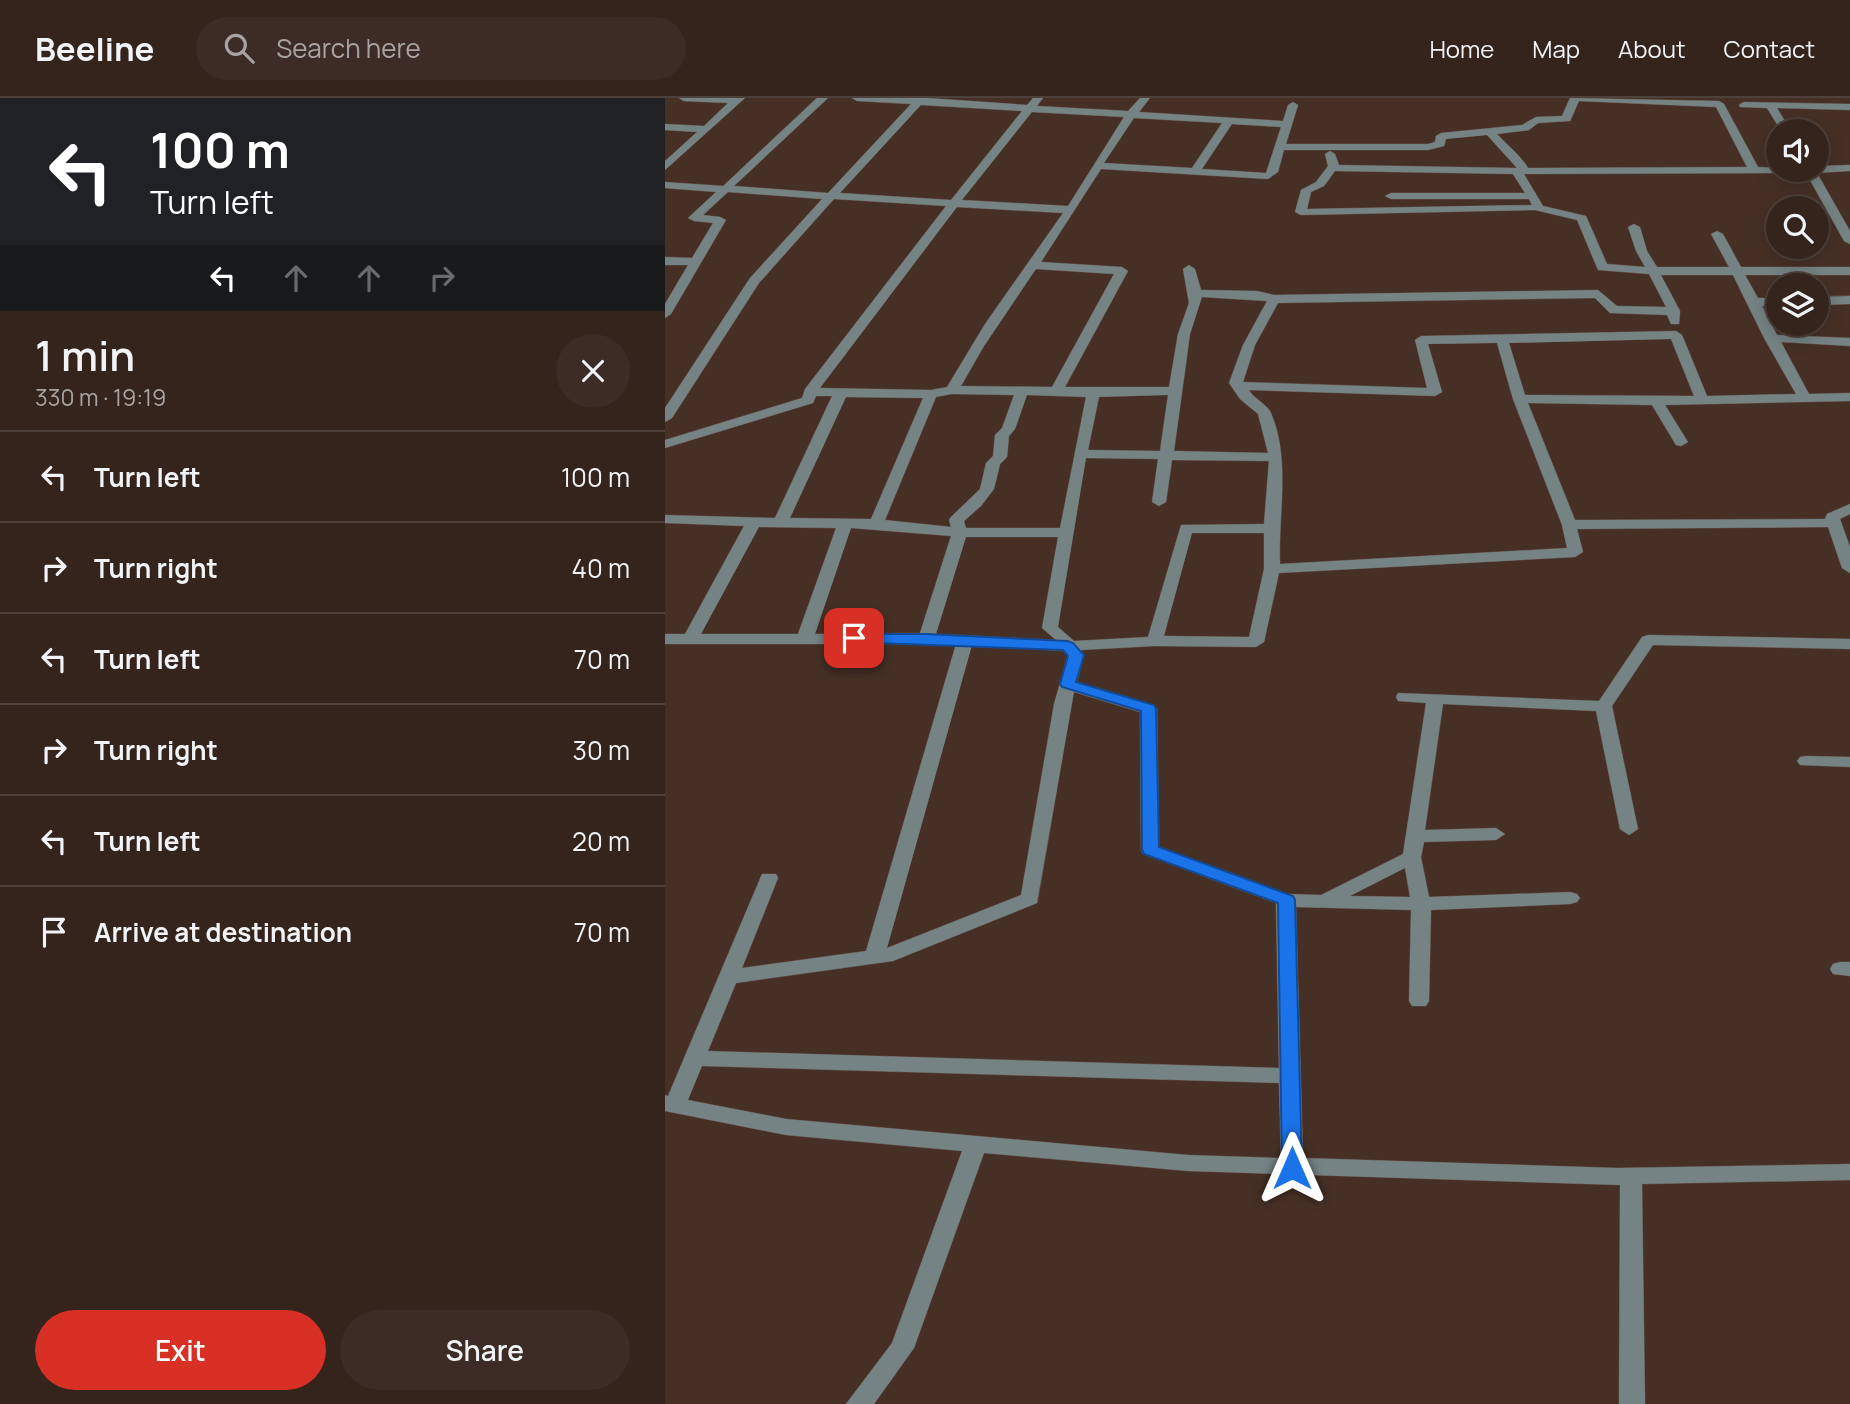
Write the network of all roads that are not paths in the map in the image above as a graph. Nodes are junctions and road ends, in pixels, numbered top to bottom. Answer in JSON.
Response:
{"nodes":[{"id":1,"x":684,"y":98,"type":"edge"},
{"id":2,"x":823,"y":98,"type":"edge"},
{"id":3,"x":857,"y":98,"type":"edge"},
{"id":4,"x":1145,"y":98,"type":"edge"},
{"id":5,"x":739,"y":99,"type":"edge"},
{"id":6,"x":1575,"y":99,"type":"edge"},
{"id":7,"x":921,"y":100,"type":"edge"},
{"id":8,"x":1812,"y":102,"type":"edge"},
{"id":9,"x":1034,"y":103,"type":"edge"},
{"id":10,"x":1744,"y":104,"type":"dead end"},
{"id":11,"x":1293,"y":105,"type":"dead end"},
{"id":12,"x":1770,"y":105,"type":"junction"},
{"id":13,"x":1850,"y":107,"type":"edge"},
{"id":14,"x":1131,"y":113,"type":"junction"},
{"id":15,"x":1779,"y":119,"type":"edge"},
{"id":16,"x":1229,"y":120,"type":"junction"},
{"id":17,"x":1289,"y":124,"type":"junction"},
{"id":18,"x":665,"y":127,"type":"edge"},
{"id":19,"x":707,"y":129,"type":"junction"},
{"id":20,"x":1489,"y":131,"type":"junction"},
{"id":21,"x":1280,"y":147,"type":"junction"},
{"id":22,"x":1329,"y":147,"type":"junction"},
{"id":23,"x":1099,"y":166,"type":"junction"},
{"id":24,"x":1333,"y":166,"type":"junction"},
{"id":25,"x":665,"y":167,"type":"edge"},
{"id":26,"x":1850,"y":168,"type":"edge"},
{"id":27,"x":1829,"y":169,"type":"edge"},
{"id":28,"x":1754,"y":170,"type":"junction"},
{"id":29,"x":1766,"y":170,"type":"edge"},
{"id":30,"x":1520,"y":171,"type":"junction"},
{"id":31,"x":1194,"y":173,"type":"junction"},
{"id":32,"x":1818,"y":182,"type":"edge"},
{"id":33,"x":665,"y":185,"type":"edge"},
{"id":34,"x":728,"y":189,"type":"junction"},
{"id":35,"x":831,"y":196,"type":"junction"},
{"id":36,"x":1391,"y":196,"type":"dead end"},
{"id":37,"x":1536,"y":202,"type":"junction"},
{"id":38,"x":953,"y":204,"type":"junction"},
{"id":39,"x":1071,"y":211,"type":"junction"},
{"id":40,"x":1634,"y":227,"type":"dead end"},
{"id":41,"x":1846,"y":228,"type":"edge"},
{"id":42,"x":1717,"y":234,"type":"dead end"},
{"id":43,"x":1850,"y":241,"type":"edge"},
{"id":44,"x":665,"y":261,"type":"edge"},
{"id":45,"x":695,"y":262,"type":"junction"},
{"id":46,"x":1032,"y":265,"type":"junction"},
{"id":47,"x":1189,"y":269,"type":"dead end"},
{"id":48,"x":1655,"y":271,"type":"junction"},
{"id":49,"x":1738,"y":271,"type":"junction"},
{"id":50,"x":1850,"y":271,"type":"edge"},
{"id":51,"x":1196,"y":293,"type":"junction"},
{"id":52,"x":1274,"y":299,"type":"junction"},
{"id":53,"x":1850,"y":300,"type":"edge"},
{"id":54,"x":1829,"y":301,"type":"edge"},
{"id":55,"x":1756,"y":302,"type":"junction"},
{"id":56,"x":1766,"y":302,"type":"edge"},
{"id":57,"x":1674,"y":311,"type":"junction"},
{"id":58,"x":665,"y":314,"type":"edge"},
{"id":59,"x":1677,"y":335,"type":"junction"},
{"id":60,"x":1770,"y":338,"type":"junction"},
{"id":61,"x":1502,"y":339,"type":"junction"},
{"id":62,"x":1850,"y":342,"type":"edge"},
{"id":63,"x":1240,"y":386,"type":"junction"},
{"id":64,"x":952,"y":390,"type":"junction"},
{"id":65,"x":1022,"y":391,"type":"junction"},
{"id":66,"x":1056,"y":391,"type":"junction"},
{"id":67,"x":1175,"y":391,"type":"junction"},
{"id":68,"x":810,"y":392,"type":"junction"},
{"id":69,"x":841,"y":392,"type":"junction"},
{"id":70,"x":1093,"y":393,"type":"junction"},
{"id":71,"x":931,"y":394,"type":"junction"},
{"id":72,"x":1804,"y":397,"type":"junction"},
{"id":73,"x":1850,"y":397,"type":"edge"},
{"id":74,"x":1520,"y":398,"type":"junction"},
{"id":75,"x":1702,"y":399,"type":"junction"},
{"id":76,"x":1656,"y":401,"type":"junction"},
{"id":77,"x":665,"y":418,"type":"edge"},
{"id":78,"x":1681,"y":442,"type":"dead end"},
{"id":79,"x":665,"y":444,"type":"edge"},
{"id":80,"x":1080,"y":454,"type":"junction"},
{"id":81,"x":1164,"y":456,"type":"junction"},
{"id":82,"x":1276,"y":457,"type":"junction"},
{"id":83,"x":1159,"y":502,"type":"dead end"},
{"id":84,"x":1850,"y":508,"type":"edge"},
{"id":85,"x":665,"y":519,"type":"edge"},
{"id":86,"x":754,"y":522,"type":"junction"},
{"id":87,"x":781,"y":522,"type":"junction"},
{"id":88,"x":845,"y":523,"type":"junction"},
{"id":89,"x":1834,"y":523,"type":"junction"},
{"id":90,"x":876,"y":524,"type":"junction"},
{"id":91,"x":1569,"y":525,"type":"junction"},
{"id":92,"x":1271,"y":529,"type":"junction"},
{"id":93,"x":960,"y":533,"type":"junction"},
{"id":94,"x":1065,"y":533,"type":"junction"},
{"id":95,"x":1845,"y":539,"type":"edge"},
{"id":96,"x":1850,"y":568,"type":"edge"},
{"id":97,"x":1272,"y":569,"type":"junction"},
{"id":98,"x":805,"y":638,"type":"junction"},
{"id":99,"x":927,"y":638,"type":"junction"},
{"id":100,"x":665,"y":639,"type":"edge"},
{"id":101,"x":690,"y":639,"type":"junction"},
{"id":102,"x":965,"y":640,"type":"junction"},
{"id":103,"x":1155,"y":641,"type":"junction"},
{"id":104,"x":1850,"y":644,"type":"edge"},
{"id":105,"x":1067,"y":646,"type":"junction"},
{"id":106,"x":1067,"y":684,"type":"junction"},
{"id":107,"x":1404,"y":697,"type":"dead end"},
{"id":108,"x":1435,"y":698,"type":"junction"},
{"id":109,"x":1604,"y":706,"type":"junction"},
{"id":110,"x":1806,"y":761,"type":"dead end"},
{"id":111,"x":1850,"y":762,"type":"edge"},
{"id":112,"x":1629,"y":829,"type":"dead end"},
{"id":113,"x":1496,"y":834,"type":"dead end"},
{"id":114,"x":1415,"y":836,"type":"junction"},
{"id":115,"x":1412,"y":857,"type":"junction"},
{"id":116,"x":769,"y":878,"type":"dead end"},
{"id":117,"x":1570,"y":898,"type":"dead end"},
{"id":118,"x":1286,"y":900,"type":"junction"},
{"id":119,"x":1325,"y":900,"type":"junction"},
{"id":120,"x":1421,"y":904,"type":"junction"},
{"id":121,"x":875,"y":956,"type":"junction"},
{"id":122,"x":728,"y":977,"type":"junction"},
{"id":123,"x":1419,"y":1001,"type":"dead end"},
{"id":124,"x":695,"y":1058,"type":"junction"},
{"id":125,"x":1291,"y":1076,"type":"junction"},
{"id":126,"x":670,"y":1104,"type":"edge"},
{"id":127,"x":976,"y":1144,"type":"junction"},
{"id":128,"x":1292,"y":1168,"type":"junction"},
{"id":129,"x":1850,"y":1172,"type":"edge"},
{"id":130,"x":1613,"y":1176,"type":"junction"},
{"id":131,"x":859,"y":1404,"type":"edge"},
{"id":132,"x":1632,"y":1404,"type":"edge"}],
"edges":[{"from":1,"to":5,"type":"street"},
{"from":2,"to":34,"type":"street"},
{"from":3,"to":7,"type":"street"},
{"from":4,"to":14,"type":"street"},
{"from":5,"to":19,"type":"street"},
{"from":6,"to":20,"type":"street"},
{"from":6,"to":28,"type":"street"},
{"from":7,"to":9,"type":"street"},
{"from":7,"to":35,"type":"street"},
{"from":8,"to":12,"type":"street"},
{"from":8,"to":13,"type":"street"},
{"from":9,"to":14,"type":"street"},
{"from":9,"to":38,"type":"street"},
{"from":10,"to":12,"type":"street"},
{"from":11,"to":17,"type":"street"},
{"from":12,"to":15,"type":"street"},
{"from":14,"to":16,"type":"street"},
{"from":14,"to":23,"type":"street"},
{"from":16,"to":17,"type":"street"},
{"from":16,"to":31,"type":"street"},
{"from":17,"to":21,"type":"street"},
{"from":18,"to":19,"type":"street"},
{"from":19,"to":25,"type":"street"},
{"from":20,"to":22,"type":"street"},
{"from":20,"to":30,"type":"street"},
{"from":21,"to":22,"type":"street"},
{"from":21,"to":31,"type":"street"},
{"from":22,"to":24,"type":"street"},
{"from":23,"to":31,"type":"street"},
{"from":23,"to":39,"type":"street"},
{"from":24,"to":30,"type":"street"},
{"from":24,"to":37,"type":"street"},
{"from":26,"to":27,"type":"street"},
{"from":28,"to":29,"type":"street"},
{"from":28,"to":30,"type":"street"},
{"from":30,"to":37,"type":"street"},
{"from":32,"to":41,"type":"street"},
{"from":33,"to":34,"type":"street"},
{"from":34,"to":35,"type":"street"},
{"from":34,"to":45,"type":"street"},
{"from":35,"to":38,"type":"street"},
{"from":35,"to":77,"type":"street"},
{"from":36,"to":37,"type":"street"},
{"from":37,"to":48,"type":"street"},
{"from":38,"to":39,"type":"street"},
{"from":38,"to":68,"type":"street"},
{"from":39,"to":46,"type":"street"},
{"from":40,"to":48,"type":"street"},
{"from":41,"to":43,"type":"street"},
{"from":42,"to":49,"type":"street"},
{"from":44,"to":45,"type":"street"},
{"from":45,"to":58,"type":"street"},
{"from":46,"to":64,"type":"street"},
{"from":46,"to":66,"type":"street"},
{"from":47,"to":51,"type":"street"},
{"from":48,"to":49,"type":"street"},
{"from":48,"to":57,"type":"street"},
{"from":49,"to":50,"type":"street"},
{"from":49,"to":55,"type":"street"},
{"from":51,"to":52,"type":"street"},
{"from":51,"to":67,"type":"street"},
{"from":52,"to":57,"type":"street"},
{"from":52,"to":63,"type":"street"},
{"from":53,"to":54,"type":"street"},
{"from":55,"to":56,"type":"street"},
{"from":55,"to":60,"type":"street"},
{"from":57,"to":59,"type":"street"},
{"from":59,"to":61,"type":"street"},
{"from":59,"to":75,"type":"street"},
{"from":60,"to":62,"type":"street"},
{"from":60,"to":72,"type":"street"},
{"from":61,"to":63,"type":"street"},
{"from":61,"to":74,"type":"street"},
{"from":63,"to":82,"type":"street"},
{"from":64,"to":65,"type":"street"},
{"from":64,"to":71,"type":"street"},
{"from":65,"to":66,"type":"street"},
{"from":65,"to":93,"type":"street"},
{"from":66,"to":70,"type":"street"},
{"from":67,"to":70,"type":"street"},
{"from":67,"to":81,"type":"street"},
{"from":68,"to":69,"type":"street"},
{"from":68,"to":79,"type":"street"},
{"from":69,"to":71,"type":"street"},
{"from":69,"to":87,"type":"street"},
{"from":70,"to":80,"type":"street"},
{"from":71,"to":90,"type":"street"},
{"from":72,"to":73,"type":"street"},
{"from":72,"to":75,"type":"street"},
{"from":74,"to":76,"type":"street"},
{"from":74,"to":91,"type":"street"},
{"from":75,"to":76,"type":"street"},
{"from":76,"to":78,"type":"street"},
{"from":80,"to":81,"type":"street"},
{"from":80,"to":94,"type":"street"},
{"from":81,"to":82,"type":"street"},
{"from":81,"to":83,"type":"street"},
{"from":82,"to":92,"type":"street"},
{"from":84,"to":89,"type":"street"},
{"from":85,"to":86,"type":"street"},
{"from":86,"to":87,"type":"street"},
{"from":86,"to":101,"type":"street"},
{"from":87,"to":88,"type":"street"},
{"from":88,"to":90,"type":"street"},
{"from":88,"to":98,"type":"street"},
{"from":89,"to":91,"type":"street"},
{"from":89,"to":95,"type":"street"},
{"from":90,"to":93,"type":"street"},
{"from":91,"to":97,"type":"street"},
{"from":92,"to":97,"type":"street"},
{"from":92,"to":103,"type":"street"},
{"from":93,"to":94,"type":"street"},
{"from":93,"to":99,"type":"street"},
{"from":94,"to":105,"type":"street"},
{"from":95,"to":96,"type":"street"},
{"from":97,"to":103,"type":"street"},
{"from":98,"to":99,"type":"street"},
{"from":98,"to":101,"type":"street"},
{"from":99,"to":102,"type":"street"},
{"from":100,"to":101,"type":"street"},
{"from":102,"to":105,"type":"street"},
{"from":102,"to":121,"type":"street"},
{"from":103,"to":105,"type":"street"},
{"from":104,"to":109,"type":"street"},
{"from":105,"to":106,"type":"street"},
{"from":106,"to":118,"type":"street"},
{"from":106,"to":121,"type":"street"},
{"from":107,"to":108,"type":"street"},
{"from":108,"to":109,"type":"street"},
{"from":108,"to":114,"type":"street"},
{"from":109,"to":112,"type":"street"},
{"from":110,"to":111,"type":"street"},
{"from":113,"to":114,"type":"street"},
{"from":114,"to":115,"type":"street"},
{"from":115,"to":119,"type":"street"},
{"from":115,"to":120,"type":"street"},
{"from":116,"to":122,"type":"street"},
{"from":117,"to":120,"type":"street"},
{"from":118,"to":119,"type":"street"},
{"from":118,"to":125,"type":"street"},
{"from":119,"to":120,"type":"street"},
{"from":120,"to":123,"type":"street"},
{"from":121,"to":122,"type":"street"},
{"from":122,"to":124,"type":"street"},
{"from":124,"to":125,"type":"street"},
{"from":124,"to":126,"type":"street"},
{"from":125,"to":128,"type":"street"},
{"from":126,"to":127,"type":"street"},
{"from":127,"to":128,"type":"street"},
{"from":127,"to":131,"type":"street"},
{"from":128,"to":130,"type":"street"},
{"from":129,"to":130,"type":"street"},
{"from":130,"to":132,"type":"street"}]}
